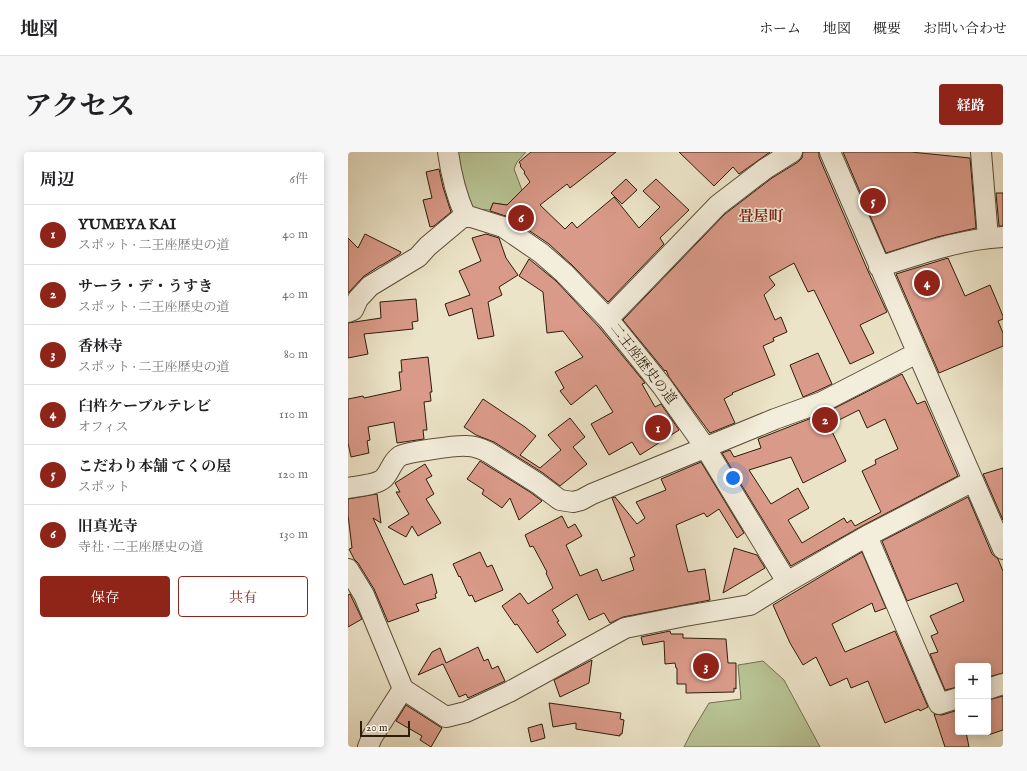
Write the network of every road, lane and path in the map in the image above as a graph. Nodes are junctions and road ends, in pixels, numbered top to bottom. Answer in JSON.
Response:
{"nodes":[{"id":1,"x":448,"y":152,"type":"edge"},
{"id":2,"x":792,"y":152,"type":"edge"},
{"id":3,"x":830,"y":152,"type":"edge"},
{"id":4,"x":981,"y":152,"type":"edge"},
{"id":5,"x":466,"y":215,"type":"junction"},
{"id":6,"x":995,"y":237,"type":"edge"},
{"id":7,"x":879,"y":267,"type":"junction"},
{"id":8,"x":348,"y":312,"type":"edge"},
{"id":9,"x":608,"y":319,"type":"junction"},
{"id":10,"x":917,"y":353,"type":"junction"},
{"id":11,"x":705,"y":447,"type":"junction"},
{"id":12,"x":973,"y":481,"type":"junction"},
{"id":13,"x":348,"y":488,"type":"edge"},
{"id":14,"x":867,"y":536,"type":"junction"},
{"id":15,"x":1003,"y":548,"type":"edge"},
{"id":16,"x":348,"y":569,"type":"edge"},
{"id":17,"x":787,"y":582,"type":"junction"},
{"id":18,"x":1003,"y":684,"type":"edge"},
{"id":19,"x":991,"y":688,"type":"edge"},
{"id":20,"x":402,"y":689,"type":"junction"},
{"id":21,"x":955,"y":699,"type":"edge"},
{"id":22,"x":368,"y":747,"type":"edge"}],
"edges":[{"from":1,"to":5,"type":"street"},
{"from":2,"to":9,"type":"street"},
{"from":3,"to":7,"type":"street"},
{"from":4,"to":6,"type":"street"},
{"from":5,"to":8,"type":"street"},
{"from":5,"to":9,"type":"street","name":"二王座歴史の道"},
{"from":6,"to":7,"type":"street"},
{"from":7,"to":10,"type":"street"},
{"from":9,"to":11,"type":"street","name":"二王座歴史の道"},
{"from":10,"to":11,"type":"street"},
{"from":10,"to":12,"type":"street"},
{"from":11,"to":13,"type":"street"},
{"from":11,"to":17,"type":"street","name":"二王座歴史の道"},
{"from":12,"to":14,"type":"street"},
{"from":12,"to":15,"type":"street"},
{"from":14,"to":17,"type":"street"},
{"from":14,"to":21,"type":"street"},
{"from":16,"to":20,"type":"street"},
{"from":17,"to":20,"type":"street"},
{"from":18,"to":19,"type":"street"},
{"from":20,"to":22,"type":"street"}]}
